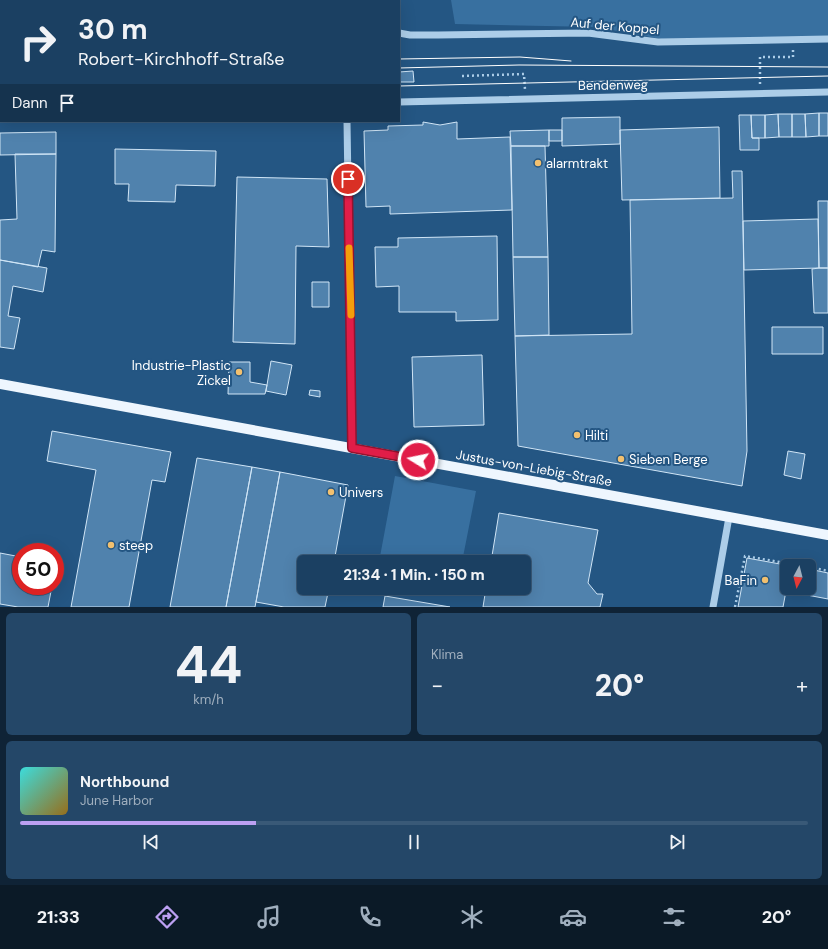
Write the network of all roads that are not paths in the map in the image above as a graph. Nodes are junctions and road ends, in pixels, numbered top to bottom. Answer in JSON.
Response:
{"nodes":[{"id":1,"x":400,"y":33,"type":"edge"},
{"id":2,"x":828,"y":39,"type":"edge"},
{"id":3,"x":828,"y":92,"type":"edge"},
{"id":4,"x":400,"y":102,"type":"edge"},
{"id":5,"x":347,"y":122,"type":"edge"},
{"id":6,"x":0,"y":384,"type":"edge"},
{"id":7,"x":352,"y":448,"type":"junction"},
{"id":8,"x":729,"y":517,"type":"junction"},
{"id":9,"x":828,"y":535,"type":"edge"},
{"id":10,"x":713,"y":607,"type":"edge"}],
"edges":[{"from":1,"to":2,"type":"street","name":"Auf der Koppel"},
{"from":3,"to":4,"type":"street","name":"Bendenweg"},
{"from":5,"to":7,"type":"street"},
{"from":6,"to":7,"type":"main road","name":"Justus-von-Liebig-Straße"},
{"from":7,"to":8,"type":"main road","name":"Justus-von-Liebig-Straße"},
{"from":8,"to":9,"type":"main road","name":"Justus-von-Liebig-Straße"},
{"from":8,"to":10,"type":"street"}]}
